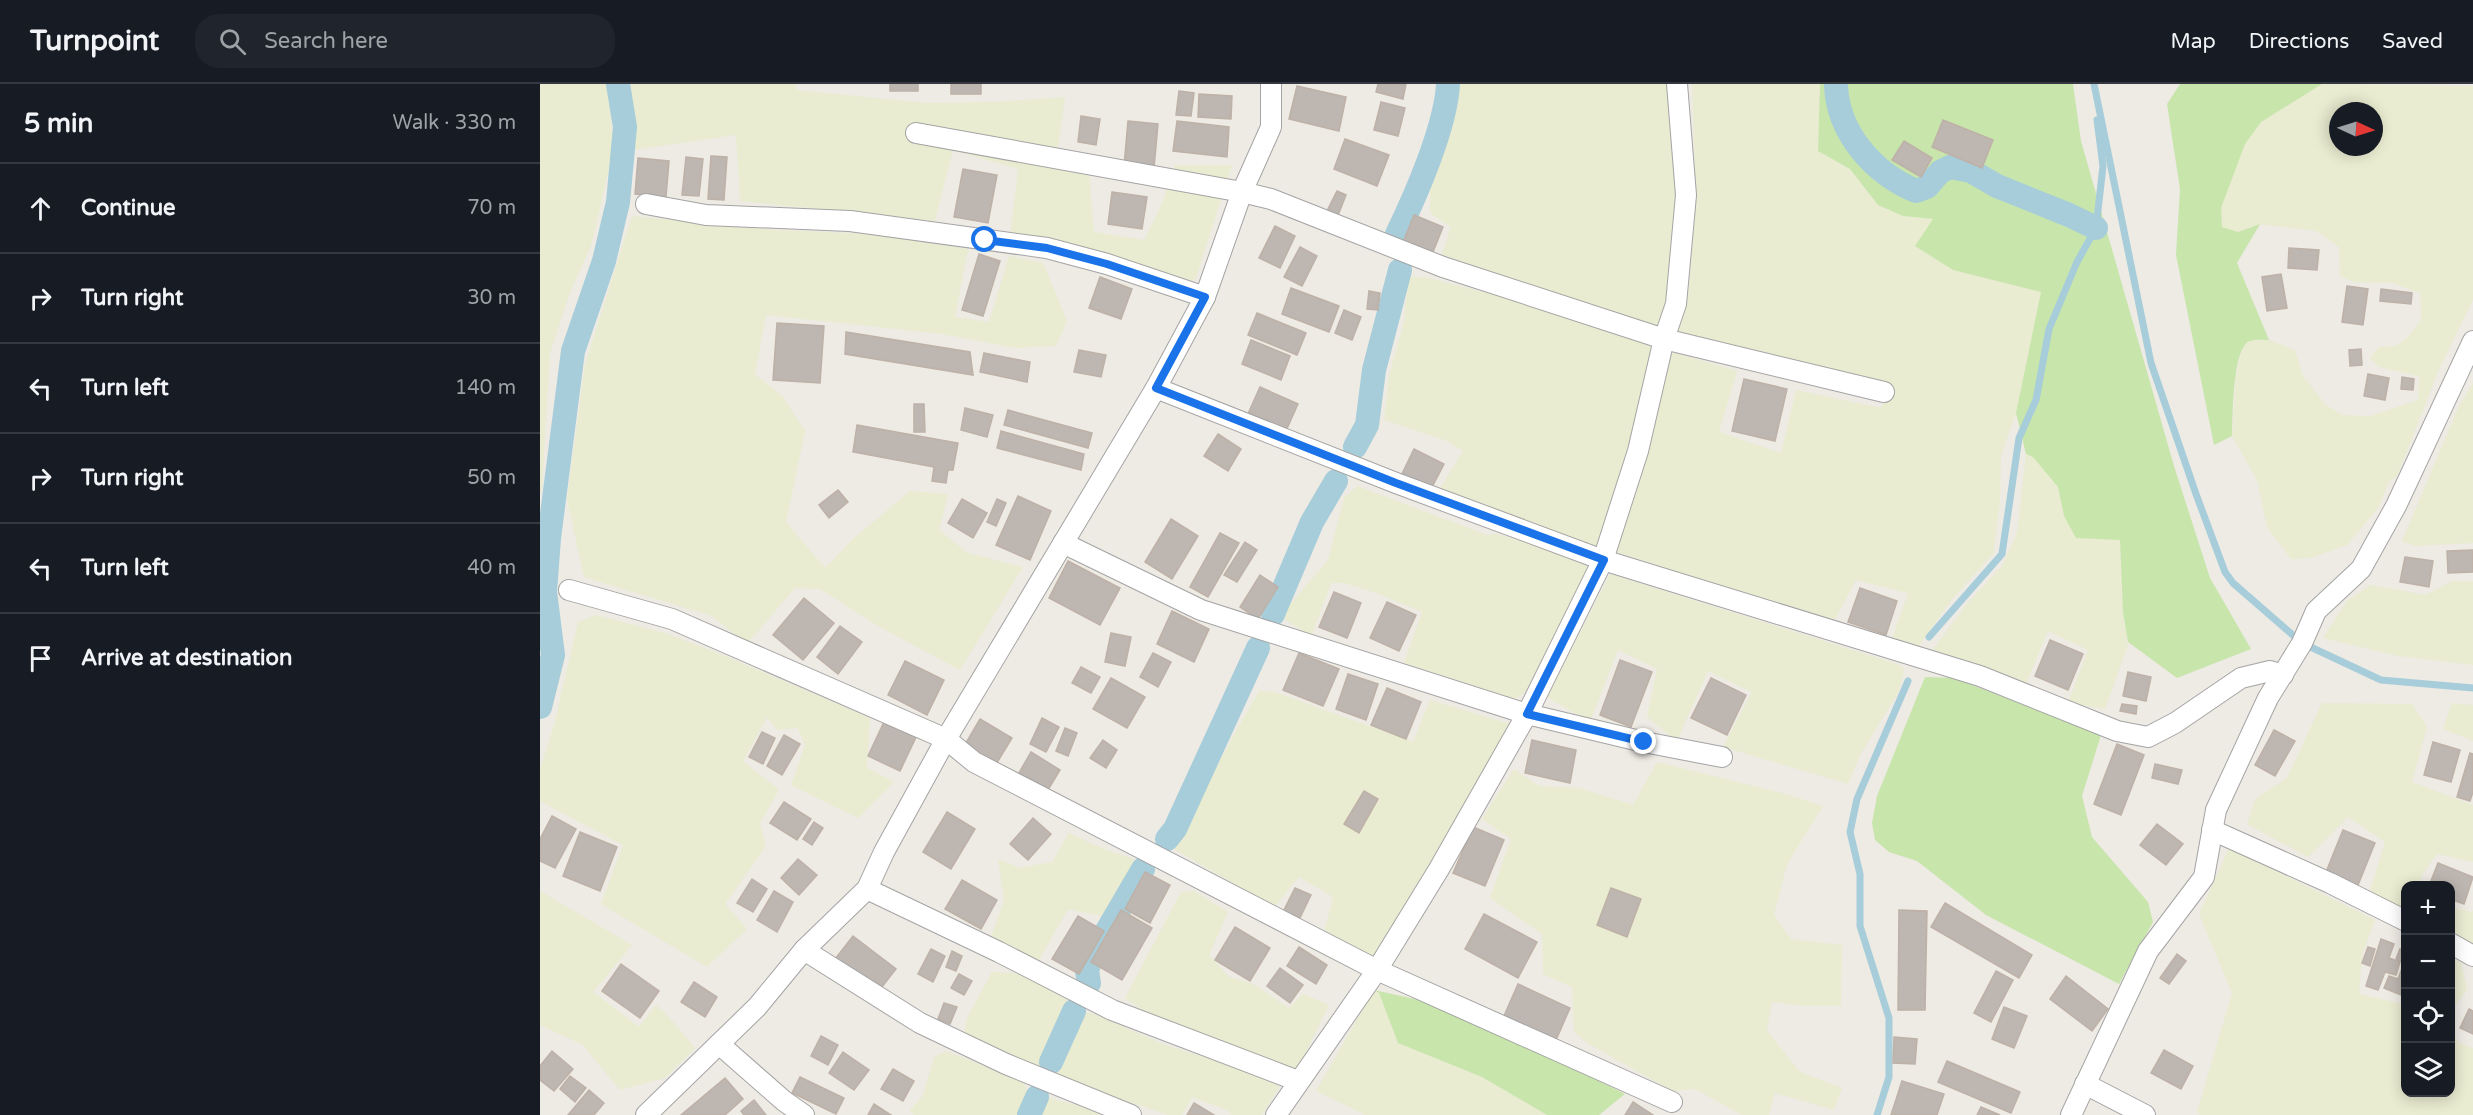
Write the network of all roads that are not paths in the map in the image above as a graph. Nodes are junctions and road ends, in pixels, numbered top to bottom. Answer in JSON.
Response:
{"nodes":[{"id":1,"x":1271,"y":84,"type":"edge"},
{"id":2,"x":1677,"y":84,"type":"edge"},
{"id":3,"x":916,"y":133,"type":"dead end"},
{"id":4,"x":1242,"y":192,"type":"junction"},
{"id":5,"x":646,"y":204,"type":"dead end"},
{"id":6,"x":1205,"y":297,"type":"junction"},
{"id":7,"x":1664,"y":339,"type":"junction"},
{"id":8,"x":2473,"y":341,"type":"edge"},
{"id":9,"x":1156,"y":388,"type":"junction"},
{"id":10,"x":1884,"y":392,"type":"dead end"},
{"id":11,"x":1063,"y":543,"type":"junction"},
{"id":12,"x":1604,"y":560,"type":"junction"},
{"id":13,"x":569,"y":590,"type":"dead end"},
{"id":14,"x":2283,"y":675,"type":"junction"},
{"id":15,"x":1527,"y":714,"type":"junction"},
{"id":16,"x":946,"y":739,"type":"junction"},
{"id":17,"x":1722,"y":757,"type":"dead end"},
{"id":18,"x":2212,"y":830,"type":"junction"},
{"id":19,"x":867,"y":889,"type":"junction"},
{"id":20,"x":2401,"y":918,"type":"edge"},
{"id":21,"x":2455,"y":945,"type":"edge"},
{"id":22,"x":804,"y":950,"type":"junction"},
{"id":23,"x":2473,"y":956,"type":"edge"},
{"id":24,"x":1377,"y":970,"type":"junction"},
{"id":25,"x":719,"y":1044,"type":"junction"},
{"id":26,"x":1298,"y":1081,"type":"junction"},
{"id":27,"x":2085,"y":1084,"type":"junction"},
{"id":28,"x":1672,"y":1101,"type":"dead end"},
{"id":29,"x":646,"y":1115,"type":"edge"},
{"id":30,"x":804,"y":1115,"type":"edge"},
{"id":31,"x":1131,"y":1115,"type":"edge"},
{"id":32,"x":1276,"y":1115,"type":"edge"},
{"id":33,"x":2071,"y":1115,"type":"edge"},
{"id":34,"x":2145,"y":1115,"type":"edge"}],
"edges":[{"from":1,"to":4,"type":"street"},
{"from":2,"to":7,"type":"street"},
{"from":3,"to":4,"type":"street"},
{"from":4,"to":6,"type":"street"},
{"from":4,"to":7,"type":"street"},
{"from":5,"to":6,"type":"street"},
{"from":6,"to":9,"type":"street"},
{"from":7,"to":10,"type":"street"},
{"from":7,"to":12,"type":"street"},
{"from":8,"to":14,"type":"street"},
{"from":9,"to":11,"type":"street"},
{"from":9,"to":12,"type":"street"},
{"from":11,"to":15,"type":"street"},
{"from":11,"to":16,"type":"street"},
{"from":12,"to":14,"type":"street"},
{"from":12,"to":15,"type":"street"},
{"from":13,"to":16,"type":"street"},
{"from":14,"to":18,"type":"street"},
{"from":15,"to":17,"type":"street"},
{"from":15,"to":24,"type":"street"},
{"from":16,"to":19,"type":"street"},
{"from":16,"to":24,"type":"street"},
{"from":18,"to":20,"type":"street"},
{"from":18,"to":27,"type":"street"},
{"from":19,"to":22,"type":"street"},
{"from":19,"to":26,"type":"street"},
{"from":21,"to":23,"type":"street"},
{"from":22,"to":25,"type":"street"},
{"from":22,"to":31,"type":"street"},
{"from":24,"to":26,"type":"street"},
{"from":24,"to":28,"type":"street"},
{"from":25,"to":29,"type":"street"},
{"from":25,"to":30,"type":"street"},
{"from":26,"to":32,"type":"street"},
{"from":27,"to":33,"type":"street"},
{"from":27,"to":34,"type":"street"}]}
